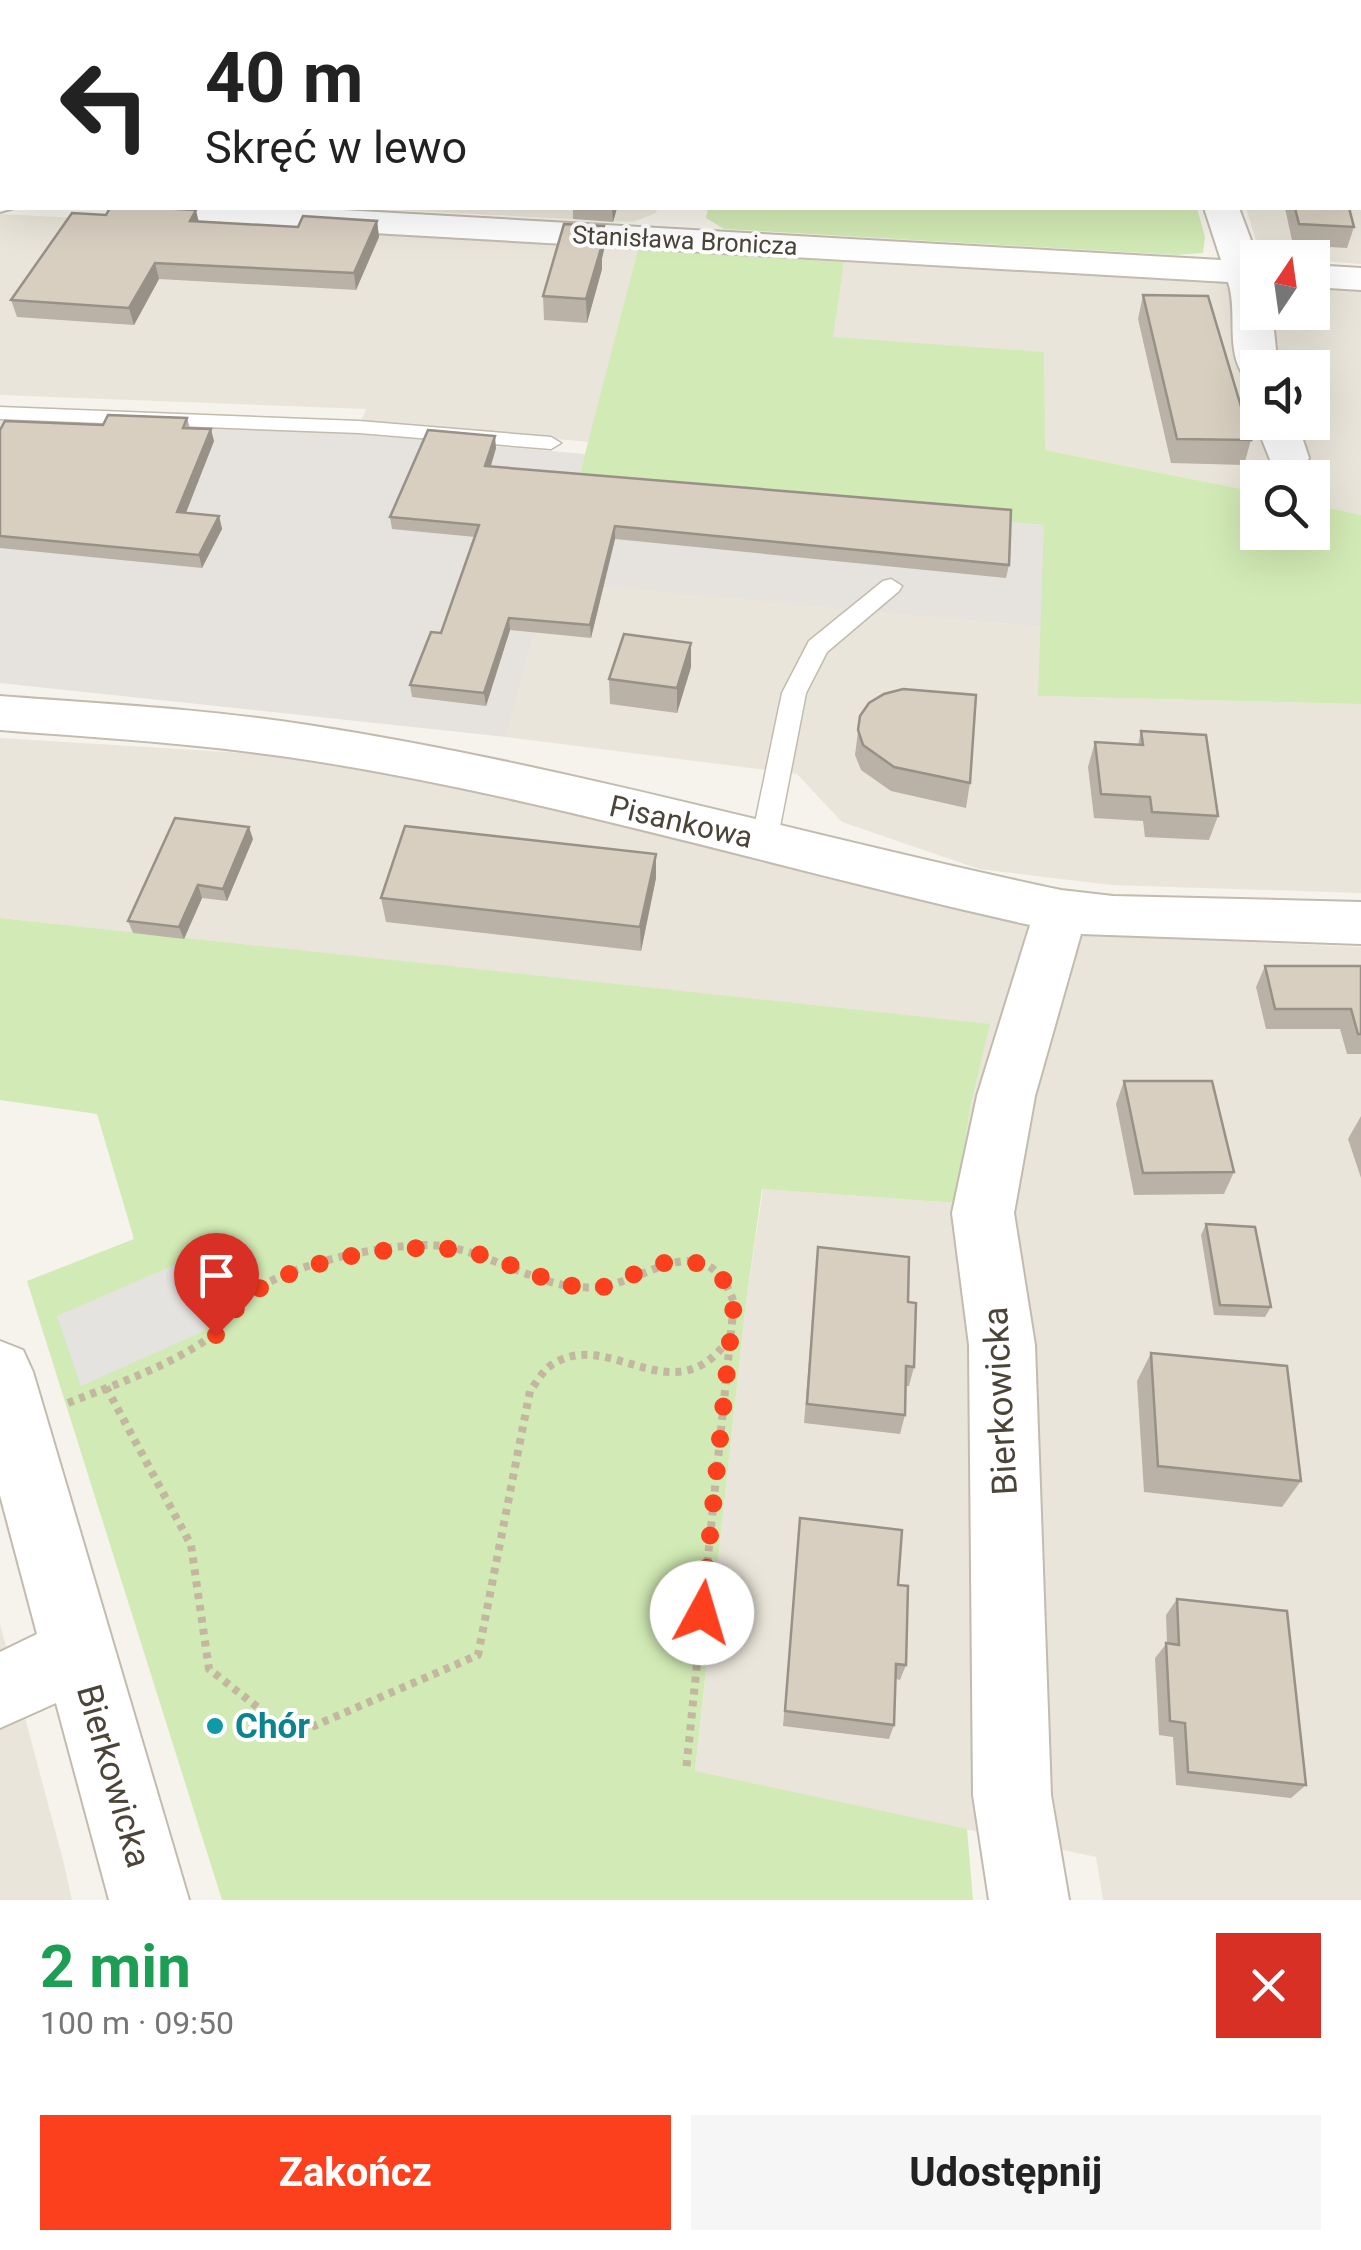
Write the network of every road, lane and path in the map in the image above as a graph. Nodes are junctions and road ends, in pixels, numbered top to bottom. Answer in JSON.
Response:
{"nodes":[{"id":1,"x":216,"y":210,"type":"edge"},
{"id":2,"x":1223,"y":210,"type":"edge"},
{"id":3,"x":259,"y":211,"type":"edge"},
{"id":4,"x":675,"y":224,"type":"edge"},
{"id":5,"x":1240,"y":249,"type":"edge"},
{"id":6,"x":1240,"y":271,"type":"edge"},
{"id":7,"x":1330,"y":277,"type":"edge"},
{"id":8,"x":1361,"y":279,"type":"edge"},
{"id":9,"x":0,"y":413,"type":"edge"},
{"id":10,"x":551,"y":443,"type":"dead end"},
{"id":11,"x":892,"y":586,"type":"dead end"},
{"id":12,"x":0,"y":713,"type":"edge"},
{"id":13,"x":764,"y":842,"type":"junction"},
{"id":14,"x":1061,"y":911,"type":"junction"},
{"id":15,"x":1361,"y":923,"type":"edge"},
{"id":16,"x":730,"y":1336,"type":"junction"},
{"id":17,"x":106,"y":1387,"type":"junction"},
{"id":18,"x":8,"y":1399,"type":"edge"},
{"id":19,"x":79,"y":1652,"type":"junction"},
{"id":20,"x":0,"y":1690,"type":"edge"},
{"id":21,"x":686,"y":1771,"type":"dead end"},
{"id":22,"x":148,"y":1900,"type":"edge"},
{"id":23,"x":1030,"y":1900,"type":"edge"}],
"edges":[{"from":1,"to":3,"type":"street","name":"Stanisława Bronicza"},
{"from":2,"to":5,"type":"street"},
{"from":3,"to":4,"type":"street","name":"Stanisława Bronicza"},
{"from":4,"to":6,"type":"street","name":"Stanisława Bronicza"},
{"from":7,"to":8,"type":"street"},
{"from":9,"to":10,"type":"lane"},
{"from":11,"to":13,"type":"lane"},
{"from":12,"to":13,"type":"street","name":"Pisankowa"},
{"from":13,"to":14,"type":"street","name":"Pisankowa"},
{"from":14,"to":15,"type":"street","name":"Pisankowa"},
{"from":14,"to":23,"type":"street","name":"Bierkowicka"},
{"from":16,"to":17,"type":"path"},
{"from":16,"to":17,"type":"path"},
{"from":16,"to":21,"type":"path"},
{"from":17,"to":18,"type":"path"},
{"from":18,"to":19,"type":"street","name":"Bierkowicka"},
{"from":19,"to":20,"type":"street","name":"Bierkowicka"},
{"from":19,"to":22,"type":"street","name":"Bierkowicka"}]}
